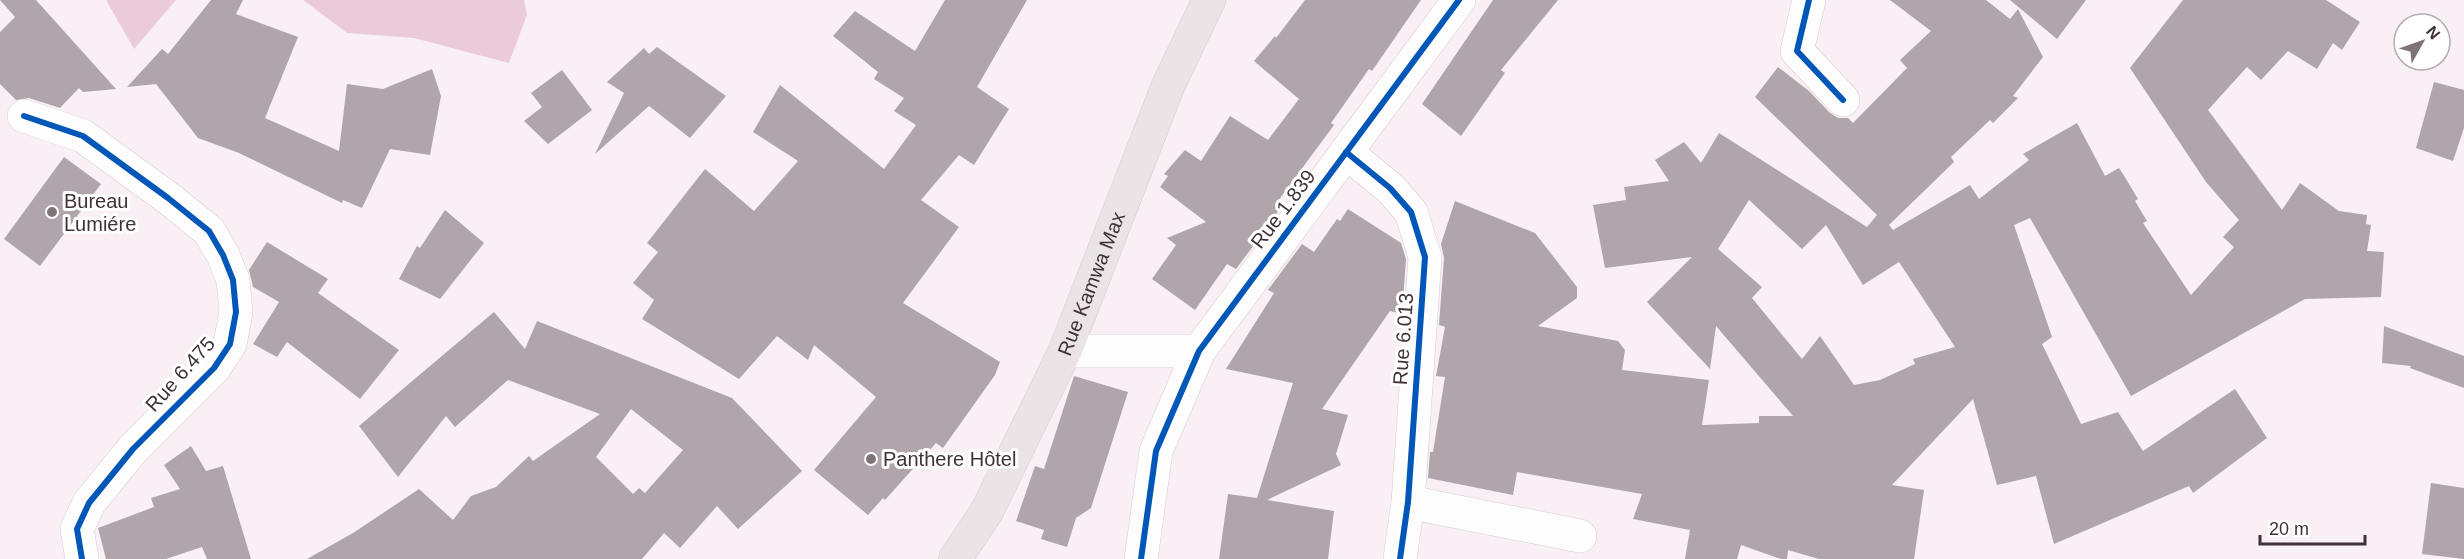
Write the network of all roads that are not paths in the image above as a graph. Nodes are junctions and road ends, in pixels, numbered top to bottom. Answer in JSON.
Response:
{"nodes":[{"id":1,"x":1209,"y":0,"type":"edge"},
{"id":2,"x":1459,"y":0,"type":"edge"},
{"id":3,"x":1809,"y":0,"type":"edge"},
{"id":4,"x":1843,"y":100,"type":"dead end"},
{"id":5,"x":24,"y":116,"type":"dead end"},
{"id":6,"x":1346,"y":152,"type":"junction"},
{"id":7,"x":1065,"y":351,"type":"junction"},
{"id":8,"x":1198,"y":351,"type":"junction"},
{"id":9,"x":1408,"y":502,"type":"junction"},
{"id":10,"x":1580,"y":536,"type":"dead end"},
{"id":11,"x":82,"y":559,"type":"edge"},
{"id":12,"x":956,"y":559,"type":"edge"},
{"id":13,"x":1141,"y":559,"type":"edge"},
{"id":14,"x":1400,"y":559,"type":"edge"}],
"edges":[{"from":1,"to":7,"type":"main road","name":"Rue Kamwa Max"},
{"from":2,"to":6,"type":"street","name":"Rue 1.839"},
{"from":3,"to":4,"type":"street"},
{"from":5,"to":11,"type":"street","name":"Rue 6.475"},
{"from":6,"to":8,"type":"street","name":"Rue 1.839"},
{"from":6,"to":9,"type":"street","name":"Rue 6.013"},
{"from":7,"to":8,"type":"street"},
{"from":7,"to":12,"type":"main road","name":"Rue Kamwa Max"},
{"from":8,"to":13,"type":"street","name":"Rue 1.839"},
{"from":9,"to":10,"type":"street"},
{"from":9,"to":14,"type":"street","name":"Rue 6.013"}]}
